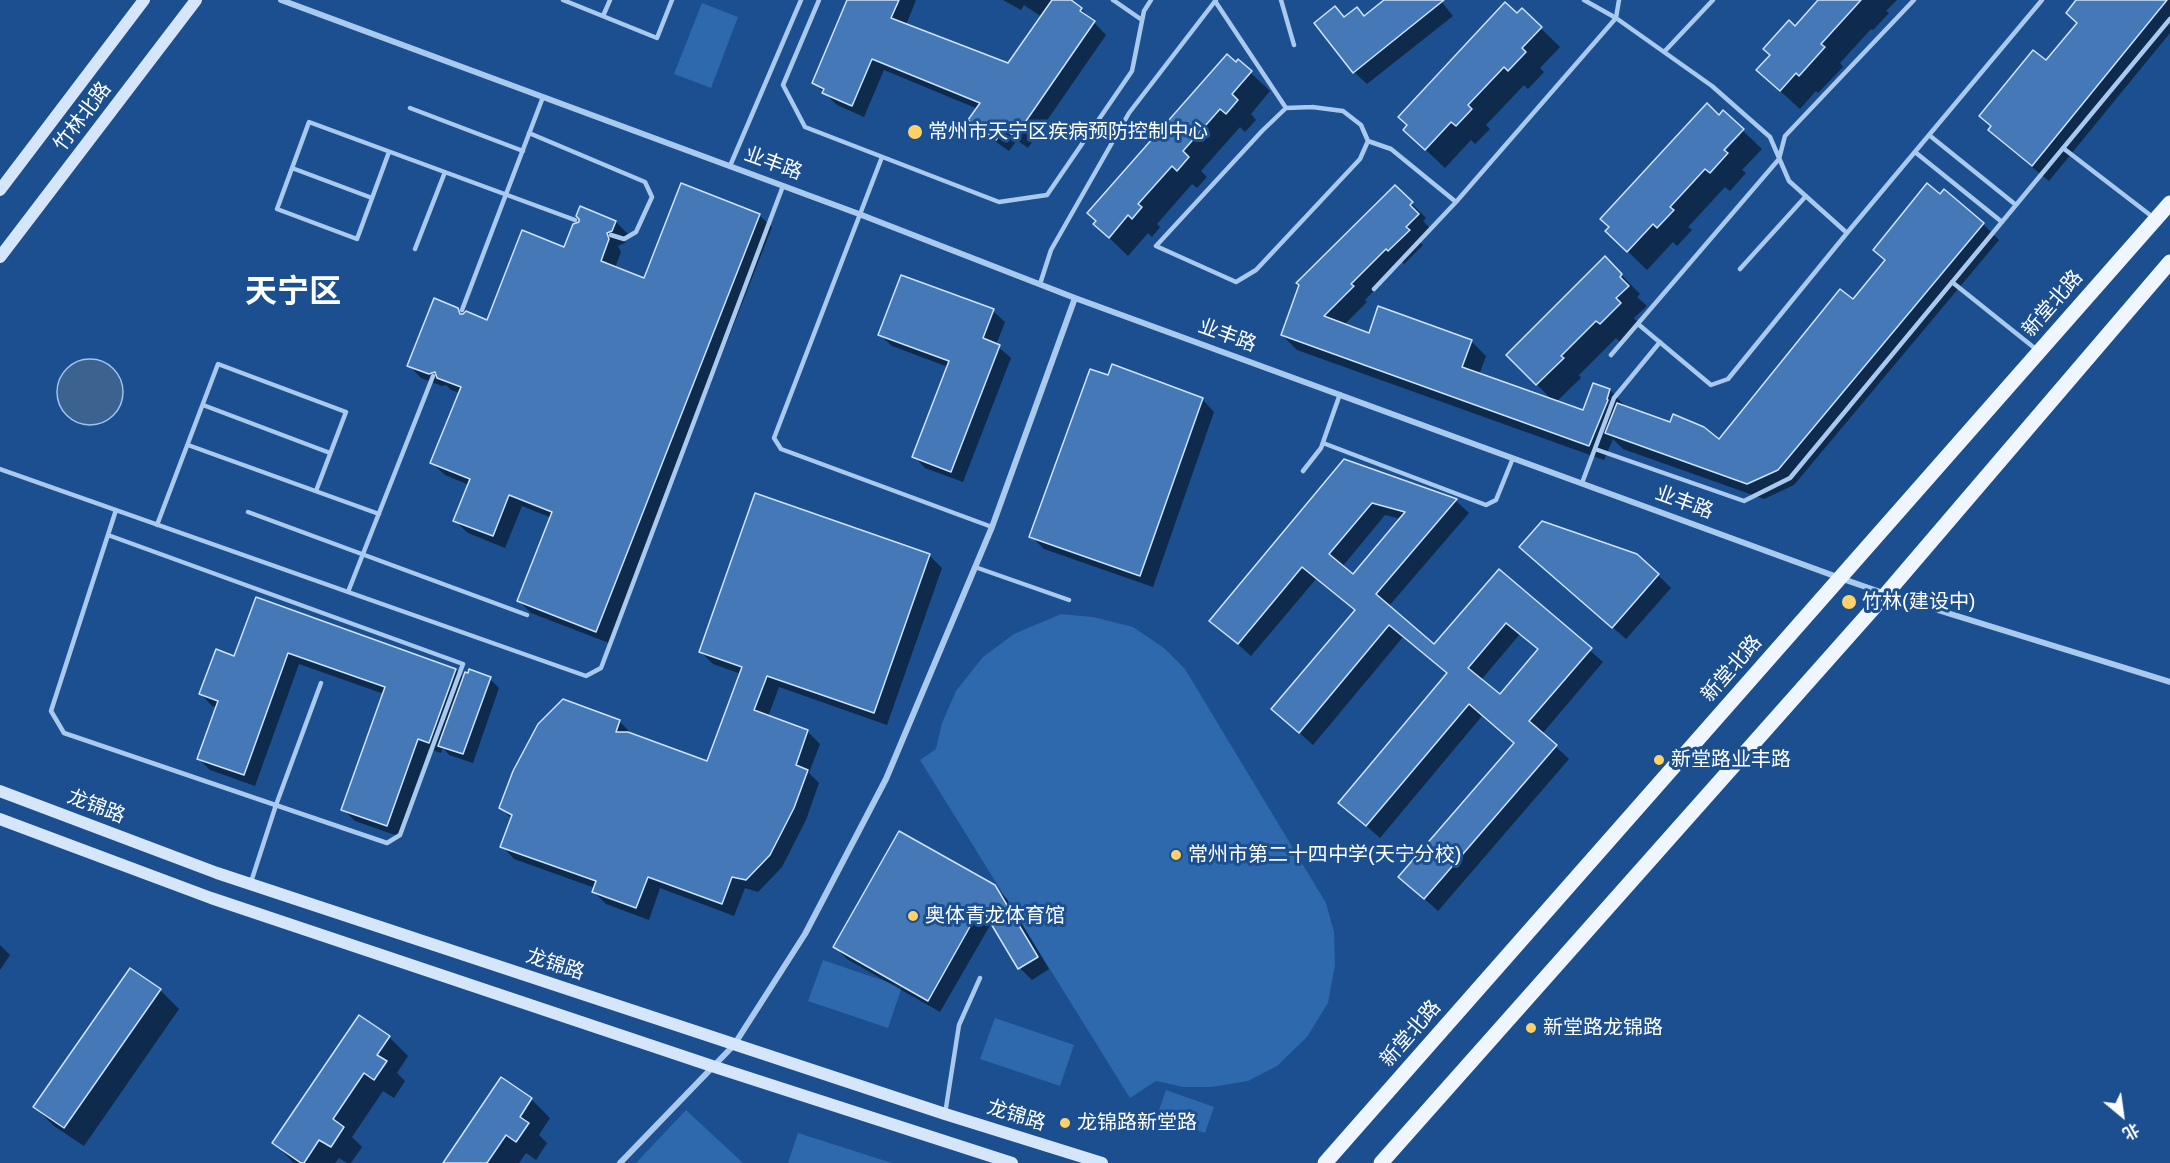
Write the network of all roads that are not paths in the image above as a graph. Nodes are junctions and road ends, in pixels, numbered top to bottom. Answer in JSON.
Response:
{"nodes":[{"id":1,"x":144,"y":0,"type":"edge"},
{"id":2,"x":196,"y":0,"type":"edge"},
{"id":3,"x":280,"y":0,"type":"edge"},
{"id":4,"x":563,"y":0,"type":"edge"},
{"id":5,"x":610,"y":0,"type":"edge"},
{"id":6,"x":672,"y":0,"type":"edge"},
{"id":7,"x":801,"y":0,"type":"edge"},
{"id":8,"x":819,"y":0,"type":"edge"},
{"id":9,"x":1113,"y":0,"type":"edge"},
{"id":10,"x":1151,"y":0,"type":"edge"},
{"id":11,"x":1215,"y":0,"type":"edge"},
{"id":12,"x":1281,"y":0,"type":"edge"},
{"id":13,"x":1584,"y":0,"type":"edge"},
{"id":14,"x":1619,"y":0,"type":"edge"},
{"id":15,"x":1713,"y":0,"type":"edge"},
{"id":16,"x":1914,"y":0,"type":"edge"},
{"id":17,"x":2043,"y":0,"type":"edge"},
{"id":18,"x":603,"y":16,"type":"junction"},
{"id":19,"x":1616,"y":18,"type":"junction"},
{"id":20,"x":2170,"y":19,"type":"edge"},
{"id":21,"x":1142,"y":20,"type":"junction"},
{"id":22,"x":1293,"y":45,"type":"dead end"},
{"id":23,"x":1664,"y":52,"type":"junction"},
{"id":24,"x":543,"y":97,"type":"junction"},
{"id":25,"x":411,"y":108,"type":"dead end"},
{"id":26,"x":1286,"y":108,"type":"junction"},
{"id":27,"x":529,"y":134,"type":"junction"},
{"id":28,"x":1929,"y":135,"type":"junction"},
{"id":29,"x":1368,"y":141,"type":"junction"},
{"id":30,"x":2063,"y":148,"type":"junction"},
{"id":31,"x":523,"y":151,"type":"junction"},
{"id":32,"x":389,"y":152,"type":"junction"},
{"id":33,"x":1915,"y":152,"type":"junction"},
{"id":34,"x":882,"y":157,"type":"junction"},
{"id":35,"x":1779,"y":159,"type":"junction"},
{"id":36,"x":730,"y":166,"type":"junction"},
{"id":37,"x":292,"y":168,"type":"junction"},
{"id":38,"x":445,"y":172,"type":"junction"},
{"id":39,"x":783,"y":186,"type":"junction"},
{"id":40,"x":0,"y":190,"type":"edge"},
{"id":41,"x":506,"y":195,"type":"junction"},
{"id":42,"x":1806,"y":196,"type":"junction"},
{"id":43,"x":372,"y":198,"type":"junction"},
{"id":44,"x":1456,"y":202,"type":"junction"},
{"id":45,"x":2170,"y":203,"type":"edge"},
{"id":46,"x":2016,"y":205,"type":"junction"},
{"id":47,"x":859,"y":214,"type":"junction"},
{"id":48,"x":2156,"y":219,"type":"junction"},
{"id":49,"x":575,"y":220,"type":"dead end"},
{"id":50,"x":2002,"y":222,"type":"junction"},
{"id":51,"x":1847,"y":232,"type":"junction"},
{"id":52,"x":611,"y":235,"type":"dead end"},
{"id":53,"x":415,"y":249,"type":"dead end"},
{"id":54,"x":0,"y":257,"type":"edge"},
{"id":55,"x":2170,"y":262,"type":"edge"},
{"id":56,"x":1740,"y":269,"type":"dead end"},
{"id":57,"x":1952,"y":282,"type":"junction"},
{"id":58,"x":1040,"y":284,"type":"junction"},
{"id":59,"x":1374,"y":289,"type":"dead end"},
{"id":60,"x":1075,"y":298,"type":"junction"},
{"id":61,"x":462,"y":310,"type":"dead end"},
{"id":62,"x":1638,"y":324,"type":"junction"},
{"id":63,"x":1660,"y":342,"type":"junction"},
{"id":64,"x":2039,"y":352,"type":"junction"},
{"id":65,"x":1611,"y":355,"type":"dead end"},
{"id":66,"x":433,"y":376,"type":"dead end"},
{"id":67,"x":1340,"y":394,"type":"junction"},
{"id":68,"x":203,"y":405,"type":"junction"},
{"id":69,"x":1323,"y":443,"type":"junction"},
{"id":70,"x":188,"y":445,"type":"junction"},
{"id":71,"x":1595,"y":449,"type":"junction"},
{"id":72,"x":330,"y":453,"type":"junction"},
{"id":73,"x":1513,"y":458,"type":"junction"},
{"id":74,"x":0,"y":469,"type":"edge"},
{"id":75,"x":1304,"y":471,"type":"dead end"},
{"id":76,"x":1582,"y":483,"type":"junction"},
{"id":77,"x":315,"y":491,"type":"junction"},
{"id":78,"x":116,"y":510,"type":"junction"},
{"id":79,"x":248,"y":512,"type":"dead end"},
{"id":80,"x":379,"y":514,"type":"junction"},
{"id":81,"x":157,"y":525,"type":"junction"},
{"id":82,"x":992,"y":527,"type":"junction"},
{"id":83,"x":108,"y":535,"type":"junction"},
{"id":84,"x":363,"y":555,"type":"junction"},
{"id":85,"x":975,"y":567,"type":"junction"},
{"id":86,"x":1840,"y":578,"type":"junction"},
{"id":87,"x":348,"y":592,"type":"junction"},
{"id":88,"x":1886,"y":594,"type":"junction"},
{"id":89,"x":1069,"y":600,"type":"dead end"},
{"id":90,"x":527,"y":615,"type":"dead end"},
{"id":91,"x":2170,"y":682,"type":"edge"},
{"id":92,"x":321,"y":683,"type":"dead end"},
{"id":93,"x":0,"y":791,"type":"edge"},
{"id":94,"x":276,"y":805,"type":"junction"},
{"id":95,"x":0,"y":819,"type":"edge"},
{"id":96,"x":250,"y":884,"type":"junction"},
{"id":97,"x":980,"y":978,"type":"dead end"},
{"id":98,"x":734,"y":1045,"type":"junction"},
{"id":99,"x":712,"y":1066,"type":"junction"},
{"id":100,"x":945,"y":1114,"type":"junction"},
{"id":101,"x":620,"y":1163,"type":"edge"},
{"id":102,"x":1012,"y":1163,"type":"edge"},
{"id":103,"x":1102,"y":1163,"type":"edge"},
{"id":104,"x":1325,"y":1163,"type":"edge"},
{"id":105,"x":1381,"y":1163,"type":"edge"}],
"edges":[{"from":1,"to":40,"type":"main road","name":"竹林北路"},
{"from":2,"to":54,"type":"main road","name":"竹林北路"},
{"from":3,"to":24,"type":"street","name":"业丰路"},
{"from":4,"to":18,"type":"lane"},
{"from":5,"to":18,"type":"lane"},
{"from":6,"to":18,"type":"lane"},
{"from":7,"to":36,"type":"lane"},
{"from":8,"to":34,"type":"lane"},
{"from":9,"to":21,"type":"lane"},
{"from":10,"to":21,"type":"lane"},
{"from":11,"to":26,"type":"lane"},
{"from":11,"to":58,"type":"lane"},
{"from":12,"to":22,"type":"lane"},
{"from":13,"to":19,"type":"lane"},
{"from":14,"to":19,"type":"lane"},
{"from":15,"to":23,"type":"lane"},
{"from":16,"to":35,"type":"lane"},
{"from":17,"to":28,"type":"lane"},
{"from":19,"to":23,"type":"lane"},
{"from":19,"to":44,"type":"lane"},
{"from":20,"to":30,"type":"lane"},
{"from":21,"to":34,"type":"lane"},
{"from":23,"to":35,"type":"lane"},
{"from":24,"to":27,"type":"lane"},
{"from":24,"to":36,"type":"street","name":"业丰路"},
{"from":25,"to":31,"type":"lane"},
{"from":26,"to":29,"type":"lane"},
{"from":26,"to":29,"type":"lane"},
{"from":27,"to":31,"type":"lane"},
{"from":27,"to":52,"type":"lane"},
{"from":28,"to":33,"type":"lane"},
{"from":28,"to":46,"type":"lane"},
{"from":29,"to":44,"type":"lane"},
{"from":30,"to":46,"type":"lane"},
{"from":30,"to":48,"type":"lane"},
{"from":31,"to":41,"type":"lane"},
{"from":32,"to":37,"type":"lane"},
{"from":32,"to":38,"type":"lane"},
{"from":32,"to":43,"type":"lane"},
{"from":33,"to":50,"type":"lane"},
{"from":33,"to":51,"type":"lane"},
{"from":34,"to":47,"type":"lane"},
{"from":35,"to":42,"type":"lane"},
{"from":35,"to":62,"type":"lane"},
{"from":36,"to":39,"type":"street","name":"业丰路"},
{"from":37,"to":43,"type":"lane"},
{"from":37,"to":43,"type":"lane"},
{"from":38,"to":41,"type":"lane"},
{"from":38,"to":53,"type":"lane"},
{"from":39,"to":47,"type":"street","name":"业丰路"},
{"from":39,"to":87,"type":"lane"},
{"from":41,"to":49,"type":"lane"},
{"from":41,"to":61,"type":"lane"},
{"from":42,"to":51,"type":"lane"},
{"from":42,"to":56,"type":"lane"},
{"from":44,"to":59,"type":"lane"},
{"from":45,"to":48,"type":"main road","name":"新堂北路"},
{"from":46,"to":50,"type":"lane"},
{"from":47,"to":58,"type":"street","name":"业丰路"},
{"from":47,"to":82,"type":"lane"},
{"from":48,"to":64,"type":"main road","name":"新堂北路"},
{"from":50,"to":57,"type":"lane"},
{"from":51,"to":63,"type":"lane"},
{"from":55,"to":88,"type":"main road"},
{"from":57,"to":64,"type":"lane"},
{"from":57,"to":71,"type":"lane"},
{"from":58,"to":60,"type":"street","name":"业丰路"},
{"from":60,"to":67,"type":"street","name":"业丰路"},
{"from":60,"to":82,"type":"street"},
{"from":62,"to":63,"type":"lane"},
{"from":62,"to":65,"type":"lane"},
{"from":63,"to":71,"type":"lane"},
{"from":64,"to":86,"type":"main road","name":"新堂北路"},
{"from":66,"to":80,"type":"lane"},
{"from":67,"to":69,"type":"lane"},
{"from":67,"to":73,"type":"street","name":"业丰路"},
{"from":68,"to":70,"type":"lane"},
{"from":68,"to":72,"type":"lane"},
{"from":68,"to":72,"type":"lane"},
{"from":69,"to":73,"type":"lane"},
{"from":69,"to":75,"type":"lane"},
{"from":70,"to":77,"type":"lane"},
{"from":70,"to":81,"type":"lane"},
{"from":71,"to":76,"type":"lane"},
{"from":72,"to":77,"type":"lane"},
{"from":73,"to":76,"type":"street","name":"业丰路"},
{"from":74,"to":78,"type":"lane"},
{"from":76,"to":86,"type":"street","name":"业丰路"},
{"from":77,"to":80,"type":"lane"},
{"from":78,"to":81,"type":"lane"},
{"from":78,"to":83,"type":"lane"},
{"from":79,"to":84,"type":"lane"},
{"from":80,"to":84,"type":"lane"},
{"from":81,"to":87,"type":"lane"},
{"from":82,"to":85,"type":"street"},
{"from":83,"to":94,"type":"lane"},
{"from":83,"to":94,"type":"lane"},
{"from":84,"to":87,"type":"lane"},
{"from":84,"to":90,"type":"lane"},
{"from":85,"to":89,"type":"lane"},
{"from":85,"to":98,"type":"street"},
{"from":86,"to":88,"type":"street","name":"业丰路"},
{"from":86,"to":104,"type":"main road","name":"新堂北路"},
{"from":88,"to":91,"type":"street","name":"业丰路"},
{"from":88,"to":105,"type":"main road"},
{"from":92,"to":94,"type":"lane"},
{"from":93,"to":96,"type":"main road","name":"龙锦路"},
{"from":94,"to":96,"type":"lane"},
{"from":95,"to":99,"type":"main road"},
{"from":96,"to":98,"type":"main road","name":"龙锦路"},
{"from":97,"to":100,"type":"lane"},
{"from":98,"to":99,"type":"street"},
{"from":98,"to":100,"type":"main road","name":"龙锦路"},
{"from":99,"to":101,"type":"street"},
{"from":99,"to":102,"type":"main road"},
{"from":100,"to":103,"type":"main road","name":"龙锦路"}]}
